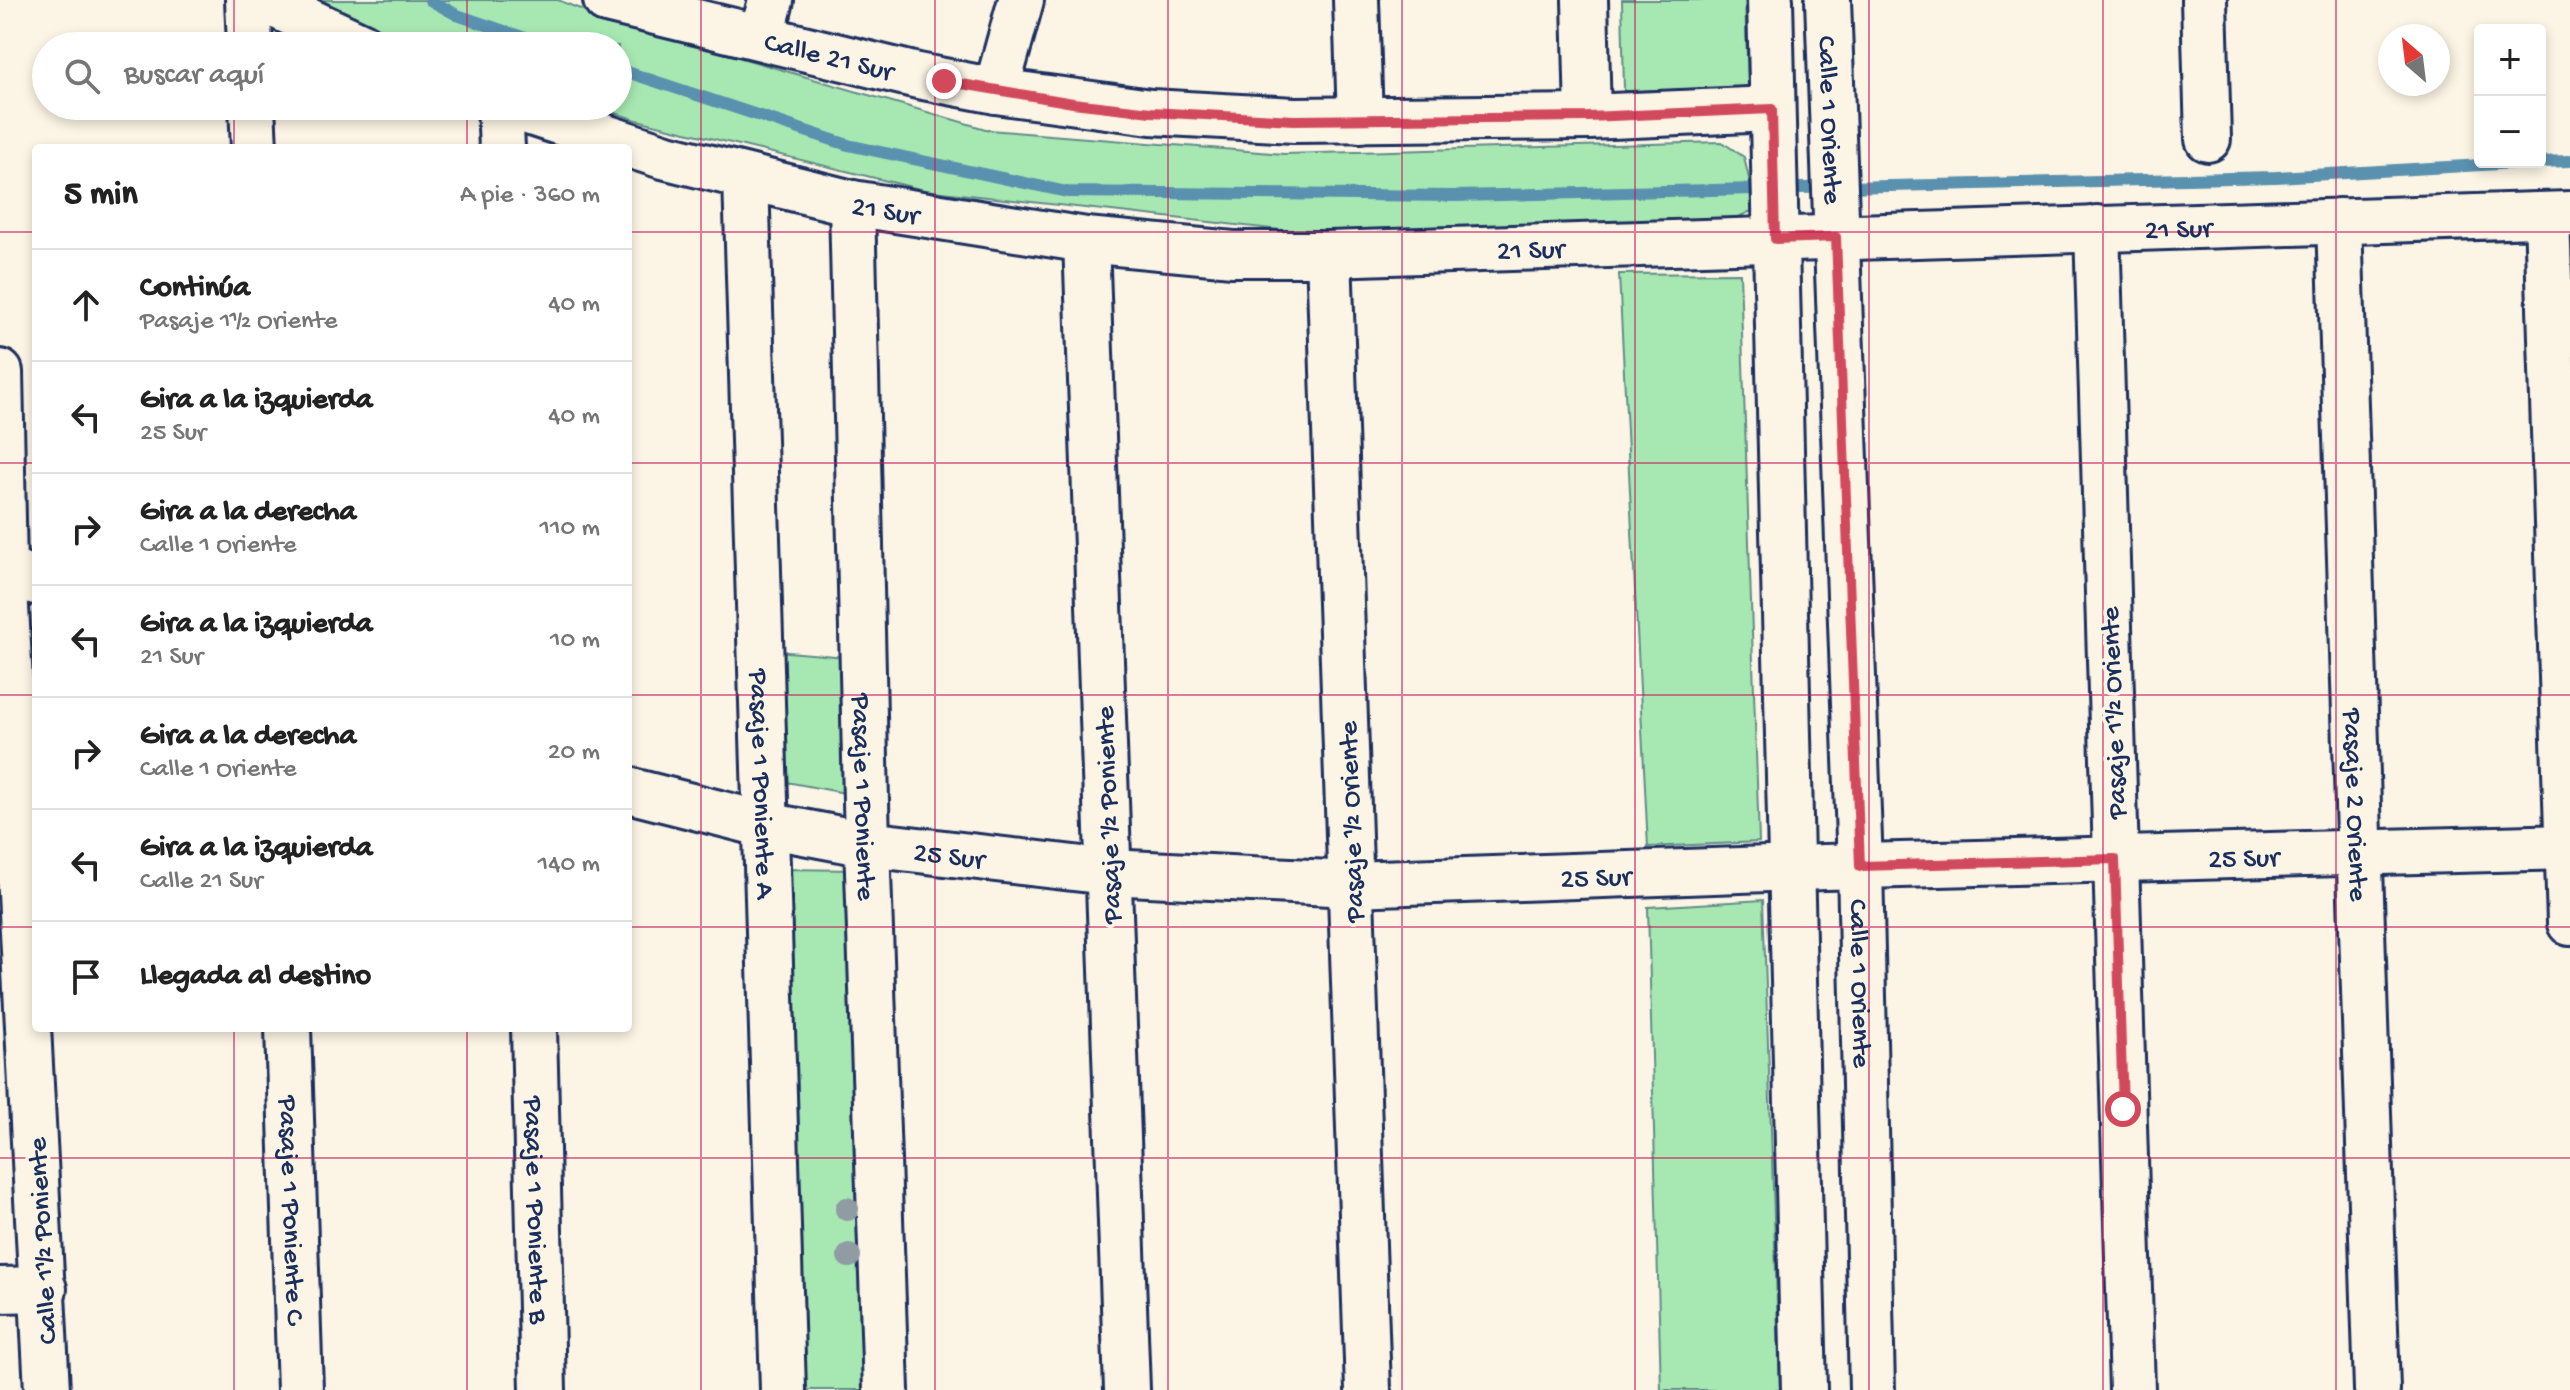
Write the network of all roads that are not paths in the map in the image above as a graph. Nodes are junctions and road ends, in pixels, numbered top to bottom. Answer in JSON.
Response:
{"nodes":[{"id":1,"x":248,"y":0,"type":"edge"},
{"id":2,"x":264,"y":0,"type":"edge"},
{"id":3,"x":606,"y":0,"type":"edge"},
{"id":4,"x":1021,"y":0,"type":"edge"},
{"id":5,"x":1356,"y":0,"type":"edge"},
{"id":6,"x":1585,"y":0,"type":"edge"},
{"id":7,"x":1770,"y":0,"type":"edge"},
{"id":8,"x":1828,"y":0,"type":"edge"},
{"id":9,"x":2204,"y":0,"type":"edge"},
{"id":10,"x":766,"y":18,"type":"edge"},
{"id":11,"x":249,"y":32,"type":"edge"},
{"id":12,"x":332,"y":32,"type":"edge"},
{"id":13,"x":996,"y":91,"type":"junction"},
{"id":14,"x":1772,"y":109,"type":"junction"},
{"id":15,"x":1588,"y":117,"type":"junction"},
{"id":16,"x":253,"y":120,"type":"edge"},
{"id":17,"x":501,"y":120,"type":"edge"},
{"id":18,"x":553,"y":120,"type":"edge"},
{"id":19,"x":1360,"y":120,"type":"junction"},
{"id":20,"x":2208,"y":139,"type":"dead end"},
{"id":21,"x":254,"y":144,"type":"edge"},
{"id":22,"x":502,"y":144,"type":"edge"},
{"id":23,"x":626,"y":144,"type":"edge"},
{"id":24,"x":632,"y":146,"type":"edge"},
{"id":25,"x":746,"y":178,"type":"junction"},
{"id":26,"x":852,"y":203,"type":"junction"},
{"id":27,"x":1835,"y":204,"type":"junction"},
{"id":28,"x":1774,"y":205,"type":"junction"},
{"id":29,"x":2558,"y":214,"type":"edge"},
{"id":30,"x":2339,"y":221,"type":"junction"},
{"id":31,"x":2097,"y":228,"type":"junction"},
{"id":32,"x":1086,"y":240,"type":"junction"},
{"id":33,"x":1329,"y":254,"type":"junction"},
{"id":34,"x":0,"y":372,"type":"edge"},
{"id":35,"x":13,"y":572,"type":"edge"},
{"id":36,"x":632,"y":791,"type":"edge"},
{"id":37,"x":766,"y":825,"type":"junction"},
{"id":38,"x":867,"y":844,"type":"junction"},
{"id":39,"x":2569,"y":847,"type":"edge"},
{"id":40,"x":2360,"y":852,"type":"junction"},
{"id":41,"x":2115,"y":859,"type":"junction"},
{"id":42,"x":1860,"y":866,"type":"junction"},
{"id":43,"x":1791,"y":868,"type":"junction"},
{"id":44,"x":1108,"y":872,"type":"junction"},
{"id":45,"x":1351,"y":884,"type":"junction"},
{"id":46,"x":2570,"y":923,"type":"edge"},
{"id":47,"x":13,"y":956,"type":"edge"},
{"id":48,"x":288,"y":1032,"type":"edge"},
{"id":49,"x":534,"y":1032,"type":"edge"},
{"id":50,"x":44,"y":1289,"type":"junction"},
{"id":51,"x":0,"y":1290,"type":"edge"},
{"id":52,"x":47,"y":1390,"type":"edge"},
{"id":53,"x":300,"y":1390,"type":"edge"},
{"id":54,"x":543,"y":1390,"type":"edge"},
{"id":55,"x":783,"y":1390,"type":"edge"},
{"id":56,"x":886,"y":1390,"type":"edge"},
{"id":57,"x":1127,"y":1390,"type":"edge"},
{"id":58,"x":1368,"y":1390,"type":"edge"},
{"id":59,"x":1804,"y":1390,"type":"edge"},
{"id":60,"x":1872,"y":1390,"type":"edge"},
{"id":61,"x":2132,"y":1390,"type":"edge"},
{"id":62,"x":2377,"y":1390,"type":"edge"}],
"edges":[{"from":1,"to":11,"type":"street"},
{"from":2,"to":12,"type":"street"},
{"from":3,"to":10,"type":"street","name":"Calle 21 Sur"},
{"from":4,"to":13,"type":"street"},
{"from":5,"to":19,"type":"street"},
{"from":6,"to":15,"type":"street"},
{"from":7,"to":14,"type":"street"},
{"from":8,"to":27,"type":"street","name":"Calle 1 Oriente"},
{"from":9,"to":20,"type":"street"},
{"from":10,"to":13,"type":"street","name":"Calle 21 Sur"},
{"from":13,"to":19,"type":"street","name":"Calle 21 Sur"},
{"from":14,"to":15,"type":"street","name":"Calle 21 Sur"},
{"from":14,"to":28,"type":"street"},
{"from":15,"to":19,"type":"street","name":"Calle 21 Sur"},
{"from":16,"to":21,"type":"street"},
{"from":17,"to":22,"type":"street"},
{"from":18,"to":23,"type":"street","name":"21 Sur"},
{"from":24,"to":25,"type":"street","name":"21 Sur"},
{"from":25,"to":26,"type":"street","name":"21 Sur"},
{"from":25,"to":37,"type":"street","name":"Pasaje 1 Poniente A"},
{"from":26,"to":32,"type":"street","name":"21 Sur"},
{"from":26,"to":38,"type":"street","name":"Pasaje 1 Poniente"},
{"from":27,"to":28,"type":"street","name":"21 Sur"},
{"from":27,"to":31,"type":"street","name":"21 Sur"},
{"from":27,"to":42,"type":"street","name":"Calle 1 Oriente"},
{"from":28,"to":33,"type":"street","name":"21 Sur"},
{"from":28,"to":43,"type":"street"},
{"from":29,"to":30,"type":"street","name":"21 Sur"},
{"from":29,"to":39,"type":"street"},
{"from":30,"to":31,"type":"street","name":"21 Sur"},
{"from":30,"to":40,"type":"street","name":"Pasaje 2 Oriente"},
{"from":31,"to":41,"type":"street","name":"Pasaje 1½ Oriente"},
{"from":32,"to":33,"type":"street","name":"21 Sur"},
{"from":32,"to":44,"type":"street","name":"Pasaje ½ Poniente"},
{"from":33,"to":45,"type":"street","name":"Pasaje ½ Oriente"},
{"from":34,"to":35,"type":"street","name":"Calle 1½ Poniente"},
{"from":35,"to":47,"type":"street","name":"Calle 1½ Poniente"},
{"from":36,"to":37,"type":"street","name":"25 Sur"},
{"from":37,"to":38,"type":"street","name":"25 Sur"},
{"from":37,"to":55,"type":"street","name":"Pasaje 1 Poniente A"},
{"from":38,"to":44,"type":"street","name":"25 Sur"},
{"from":38,"to":56,"type":"street","name":"Pasaje 1 Poniente"},
{"from":39,"to":40,"type":"street","name":"25 Sur"},
{"from":39,"to":46,"type":"street"},
{"from":40,"to":41,"type":"street","name":"25 Sur"},
{"from":40,"to":62,"type":"street","name":"Pasaje 2 Oriente"},
{"from":41,"to":42,"type":"street","name":"25 Sur"},
{"from":41,"to":61,"type":"street","name":"Pasaje 1½ Oriente"},
{"from":42,"to":43,"type":"street","name":"25 Sur"},
{"from":42,"to":60,"type":"street","name":"Calle 1 Oriente"},
{"from":43,"to":45,"type":"street","name":"25 Sur"},
{"from":43,"to":59,"type":"street"},
{"from":44,"to":45,"type":"street","name":"25 Sur"},
{"from":44,"to":57,"type":"street","name":"Pasaje ½ Poniente"},
{"from":45,"to":58,"type":"street","name":"Pasaje ½ Oriente"},
{"from":47,"to":50,"type":"street","name":"Calle 1½ Poniente"},
{"from":48,"to":53,"type":"street","name":"Pasaje 1 Poniente C"},
{"from":49,"to":54,"type":"street","name":"Pasaje 1 Poniente B"},
{"from":50,"to":51,"type":"street"},
{"from":50,"to":52,"type":"street","name":"Calle 1½ Poniente"}]}
